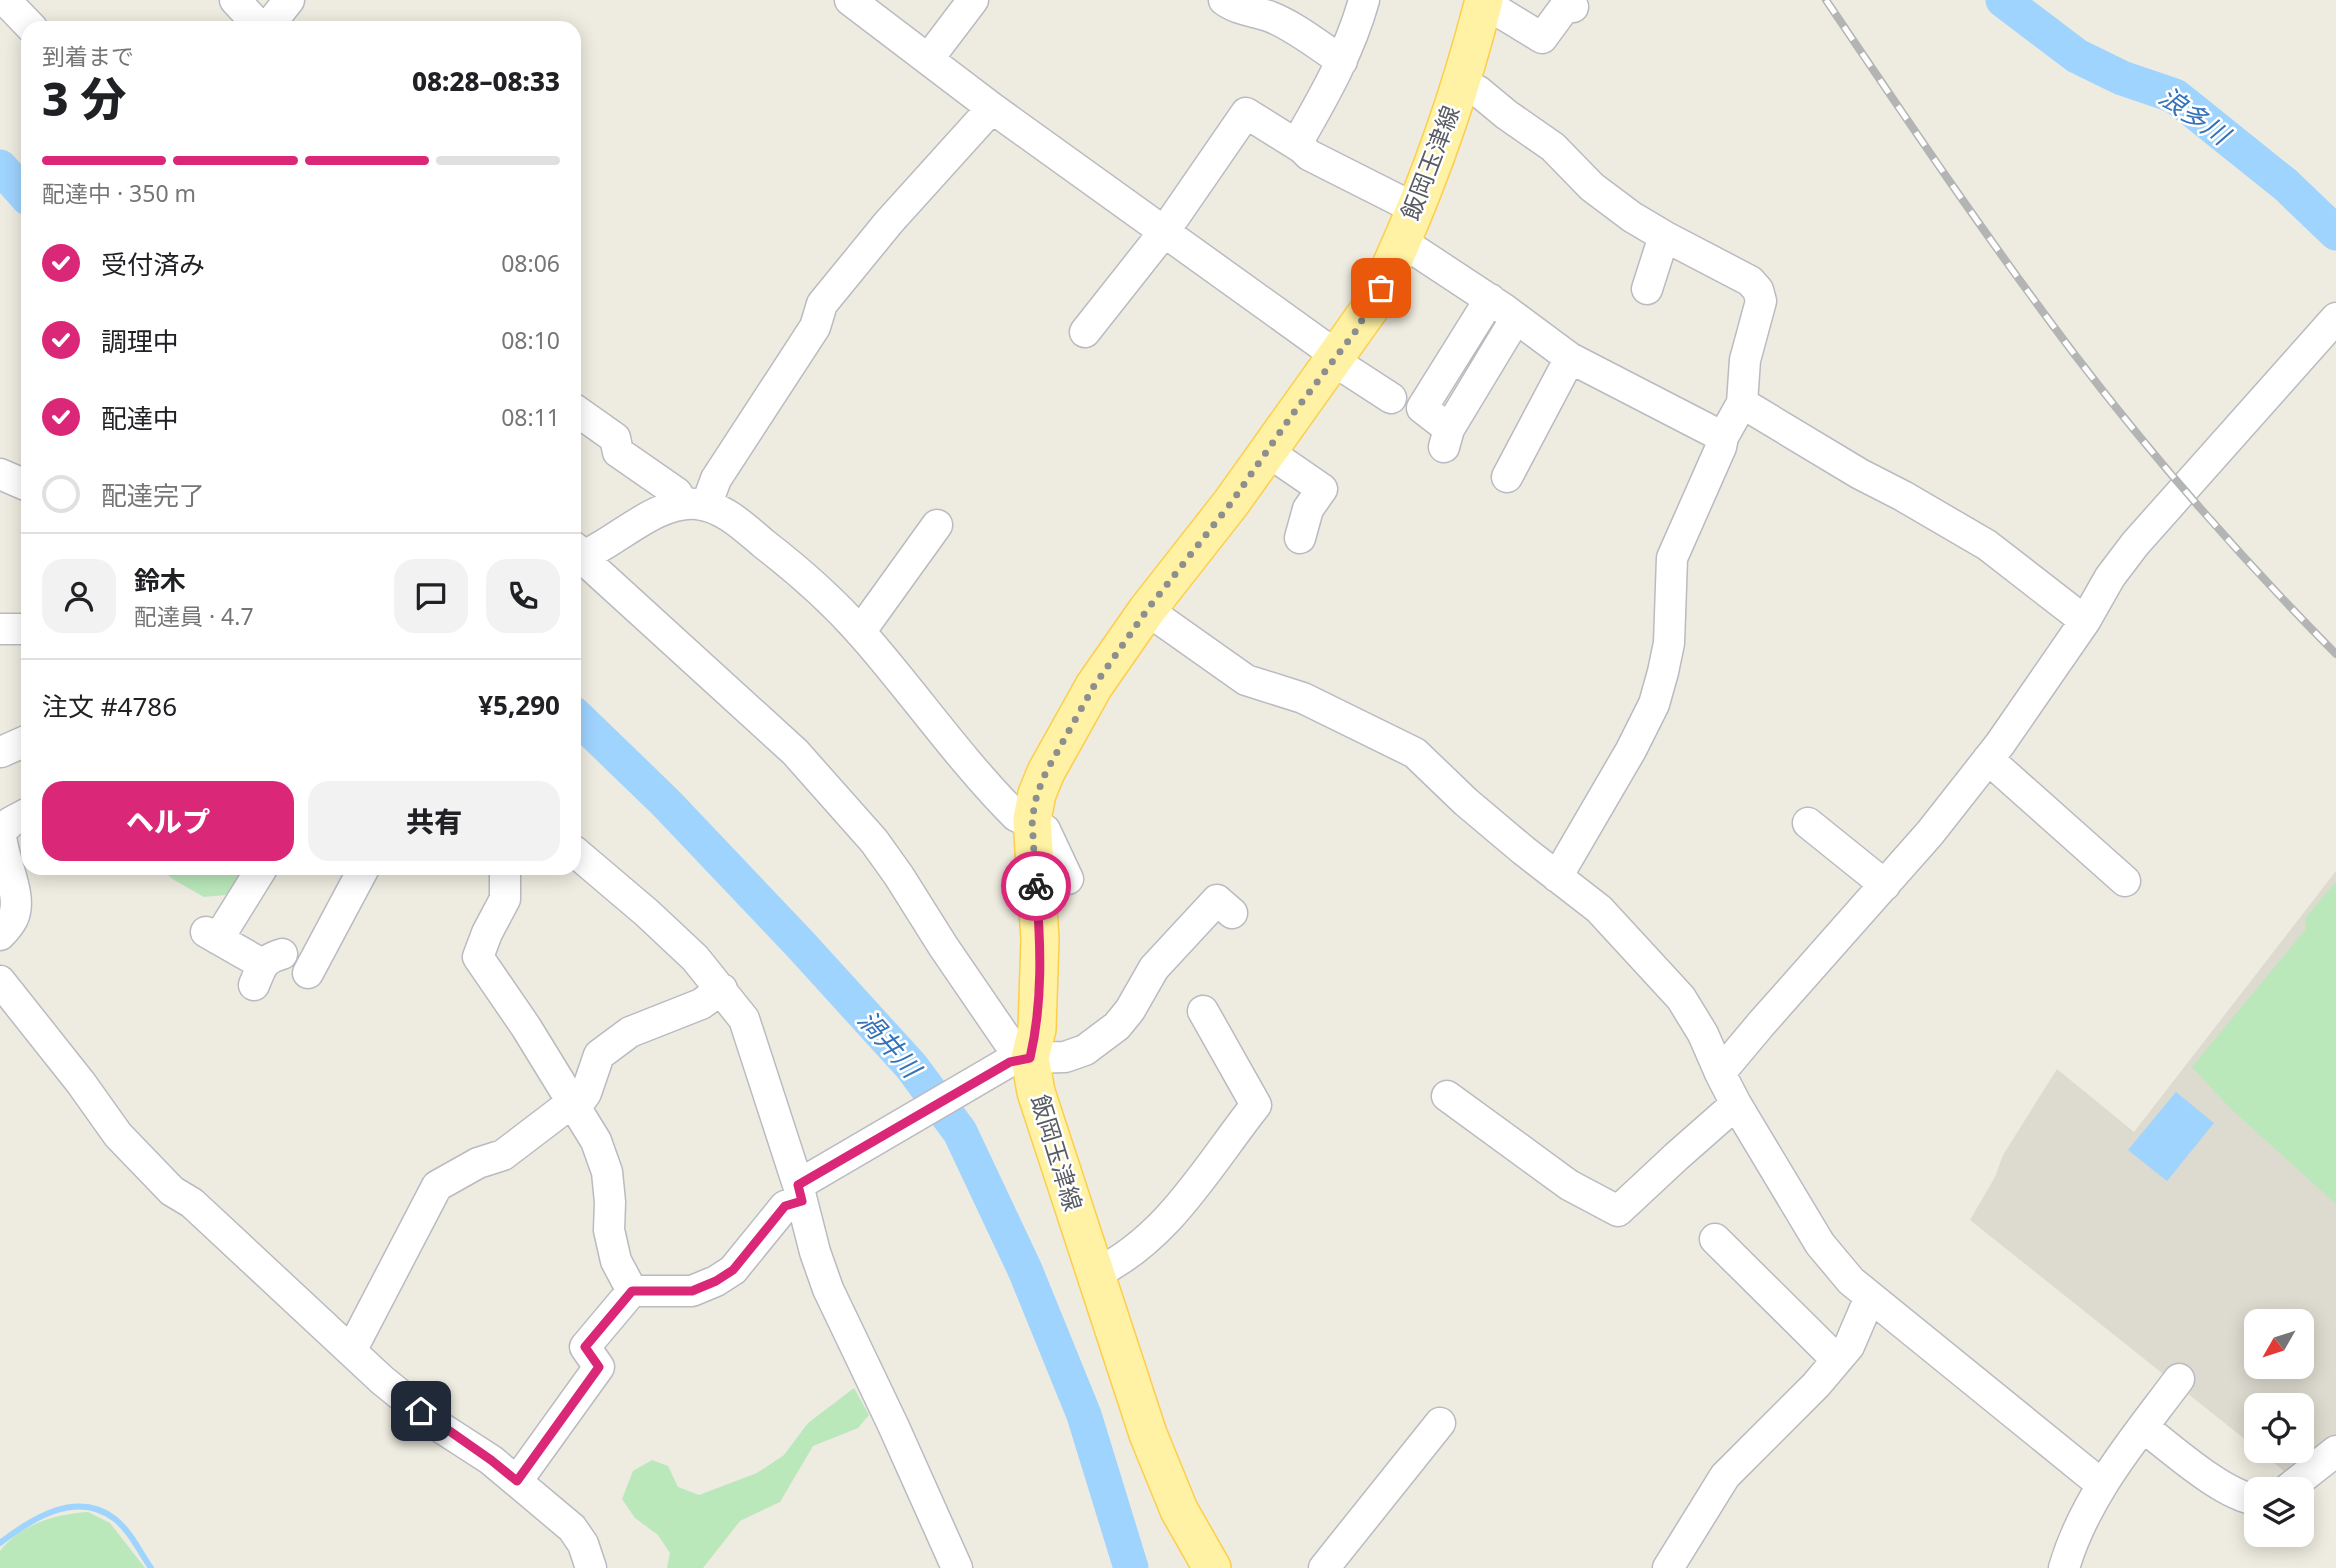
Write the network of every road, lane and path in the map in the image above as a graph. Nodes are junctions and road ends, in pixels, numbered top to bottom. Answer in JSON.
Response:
{"nodes":[{"id":1,"x":5,"y":0,"type":"edge"},
{"id":2,"x":235,"y":0,"type":"edge"},
{"id":3,"x":289,"y":0,"type":"edge"},
{"id":4,"x":850,"y":0,"type":"edge"},
{"id":5,"x":973,"y":0,"type":"edge"},
{"id":6,"x":1224,"y":0,"type":"edge"},
{"id":7,"x":1364,"y":0,"type":"edge"},
{"id":8,"x":1484,"y":1,"type":"edge"},
{"id":9,"x":1573,"y":7,"type":"dead end"},
{"id":10,"x":25,"y":21,"type":"edge"},
{"id":11,"x":254,"y":21,"type":"edge"},
{"id":12,"x":272,"y":21,"type":"edge"},
{"id":13,"x":929,"y":58,"type":"junction"},
{"id":14,"x":1342,"y":61,"type":"junction"},
{"id":15,"x":1461,"y":83,"type":"junction"},
{"id":16,"x":992,"y":108,"type":"junction"},
{"id":17,"x":1301,"y":148,"type":"junction"},
{"id":18,"x":1407,"y":225,"type":"junction"},
{"id":19,"x":1164,"y":232,"type":"junction"},
{"id":20,"x":1664,"y":236,"type":"junction"},
{"id":21,"x":1647,"y":289,"type":"dead end"},
{"id":22,"x":1490,"y":299,"type":"junction"},
{"id":23,"x":1516,"y":318,"type":"junction"},
{"id":24,"x":2336,"y":318,"type":"edge"},
{"id":25,"x":1085,"y":332,"type":"dead end"},
{"id":26,"x":1570,"y":358,"type":"junction"},
{"id":27,"x":1335,"y":359,"type":"junction"},
{"id":28,"x":1391,"y":398,"type":"dead end"},
{"id":29,"x":1742,"y":403,"type":"junction"},
{"id":30,"x":581,"y":414,"type":"edge"},
{"id":31,"x":1723,"y":437,"type":"junction"},
{"id":32,"x":1267,"y":451,"type":"junction"},
{"id":33,"x":0,"y":474,"type":"edge"},
{"id":34,"x":1507,"y":477,"type":"dead end"},
{"id":35,"x":21,"y":483,"type":"edge"},
{"id":36,"x":694,"y":505,"type":"junction"},
{"id":37,"x":937,"y":526,"type":"dead end"},
{"id":38,"x":1300,"y":538,"type":"dead end"},
{"id":39,"x":581,"y":551,"type":"edge"},
{"id":40,"x":581,"y":554,"type":"edge"},
{"id":41,"x":1147,"y":610,"type":"junction"},
{"id":42,"x":2085,"y":621,"type":"junction"},
{"id":43,"x":0,"y":629,"type":"edge"},
{"id":44,"x":21,"y":629,"type":"edge"},
{"id":45,"x":860,"y":632,"type":"junction"},
{"id":46,"x":1988,"y":759,"type":"junction"},
{"id":47,"x":21,"y":817,"type":"edge"},
{"id":48,"x":1808,"y":823,"type":"dead end"},
{"id":49,"x":1032,"y":825,"type":"junction"},
{"id":50,"x":581,"y":857,"type":"edge"},
{"id":51,"x":257,"y":875,"type":"edge"},
{"id":52,"x":360,"y":875,"type":"edge"},
{"id":53,"x":505,"y":875,"type":"edge"},
{"id":54,"x":1557,"y":877,"type":"junction"},
{"id":55,"x":1068,"y":879,"type":"dead end"},
{"id":56,"x":1840,"y":880,"type":"dead end"},
{"id":57,"x":1880,"y":881,"type":"junction"},
{"id":58,"x":2125,"y":881,"type":"dead end"},
{"id":59,"x":1231,"y":913,"type":"dead end"},
{"id":60,"x":0,"y":935,"type":"edge"},
{"id":61,"x":266,"y":968,"type":"dead end"},
{"id":62,"x":308,"y":973,"type":"dead end"},
{"id":63,"x":0,"y":981,"type":"edge"},
{"id":64,"x":722,"y":989,"type":"junction"},
{"id":65,"x":1203,"y":1011,"type":"dead end"},
{"id":66,"x":1020,"y":1060,"type":"junction"},
{"id":67,"x":1720,"y":1073,"type":"junction"},
{"id":68,"x":1447,"y":1096,"type":"dead end"},
{"id":69,"x":574,"y":1103,"type":"junction"},
{"id":70,"x":1736,"y":1104,"type":"junction"},
{"id":71,"x":800,"y":1193,"type":"junction"},
{"id":72,"x":1716,"y":1239,"type":"dead end"},
{"id":73,"x":1095,"y":1274,"type":"junction"},
{"id":74,"x":632,"y":1291,"type":"junction"},
{"id":75,"x":1870,"y":1297,"type":"junction"},
{"id":76,"x":351,"y":1351,"type":"junction"},
{"id":77,"x":1837,"y":1360,"type":"junction"},
{"id":78,"x":2179,"y":1379,"type":"dead end"},
{"id":79,"x":1440,"y":1423,"type":"dead end"},
{"id":80,"x":2143,"y":1427,"type":"junction"},
{"id":81,"x":2336,"y":1451,"type":"edge"},
{"id":82,"x":2303,"y":1477,"type":"edge"},
{"id":83,"x":517,"y":1481,"type":"junction"},
{"id":84,"x":2101,"y":1483,"type":"junction"},
{"id":85,"x":2244,"y":1496,"type":"edge"},
{"id":86,"x":956,"y":1567,"type":"edge"},
{"id":87,"x":591,"y":1568,"type":"edge"},
{"id":88,"x":1212,"y":1568,"type":"edge"},
{"id":89,"x":1324,"y":1568,"type":"edge"},
{"id":90,"x":1668,"y":1568,"type":"edge"},
{"id":91,"x":2064,"y":1568,"type":"edge"}],
"edges":[{"from":1,"to":10,"type":"street"},
{"from":2,"to":11,"type":"street"},
{"from":3,"to":12,"type":"street"},
{"from":4,"to":13,"type":"street"},
{"from":5,"to":13,"type":"street"},
{"from":6,"to":14,"type":"street"},
{"from":7,"to":14,"type":"street"},
{"from":8,"to":9,"type":"street"},
{"from":8,"to":15,"type":"main road","name":"飯岡玉津線"},
{"from":13,"to":16,"type":"street"},
{"from":14,"to":17,"type":"street"},
{"from":15,"to":18,"type":"main road","name":"飯岡玉津線"},
{"from":15,"to":20,"type":"street"},
{"from":16,"to":19,"type":"street"},
{"from":16,"to":36,"type":"street"},
{"from":17,"to":18,"type":"street"},
{"from":17,"to":19,"type":"street"},
{"from":18,"to":22,"type":"street"},
{"from":18,"to":27,"type":"main road","name":"飯岡玉津線"},
{"from":19,"to":25,"type":"street"},
{"from":19,"to":27,"type":"street"},
{"from":20,"to":21,"type":"street"},
{"from":20,"to":29,"type":"street"},
{"from":22,"to":23,"type":"street"},
{"from":22,"to":23,"type":"street"},
{"from":23,"to":26,"type":"street"},
{"from":24,"to":42,"type":"street"},
{"from":26,"to":31,"type":"street"},
{"from":26,"to":34,"type":"street"},
{"from":27,"to":28,"type":"street"},
{"from":27,"to":32,"type":"main road","name":"飯岡玉津線"},
{"from":29,"to":31,"type":"street"},
{"from":29,"to":42,"type":"street"},
{"from":30,"to":36,"type":"street"},
{"from":31,"to":54,"type":"street"},
{"from":32,"to":38,"type":"street"},
{"from":32,"to":41,"type":"main road","name":"飯岡玉津線"},
{"from":33,"to":35,"type":"street"},
{"from":36,"to":39,"type":"street"},
{"from":36,"to":45,"type":"street"},
{"from":37,"to":45,"type":"street"},
{"from":40,"to":66,"type":"street"},
{"from":41,"to":49,"type":"main road","name":"飯岡玉津線"},
{"from":41,"to":54,"type":"street"},
{"from":42,"to":46,"type":"street"},
{"from":43,"to":44,"type":"street"},
{"from":45,"to":49,"type":"street"},
{"from":46,"to":57,"type":"street"},
{"from":46,"to":58,"type":"street"},
{"from":47,"to":60,"type":"street"},
{"from":48,"to":57,"type":"street"},
{"from":49,"to":55,"type":"street"},
{"from":49,"to":66,"type":"main road","name":"飯岡玉津線"},
{"from":50,"to":64,"type":"street"},
{"from":51,"to":61,"type":"street"},
{"from":52,"to":62,"type":"street"},
{"from":53,"to":69,"type":"street"},
{"from":54,"to":67,"type":"street"},
{"from":56,"to":57,"type":"street"},
{"from":57,"to":67,"type":"street"},
{"from":59,"to":66,"type":"street"},
{"from":63,"to":76,"type":"street"},
{"from":64,"to":69,"type":"street"},
{"from":64,"to":71,"type":"street"},
{"from":65,"to":73,"type":"street"},
{"from":66,"to":71,"type":"street"},
{"from":66,"to":73,"type":"main road","name":"飯岡玉津線"},
{"from":67,"to":70,"type":"street"},
{"from":68,"to":70,"type":"street"},
{"from":69,"to":74,"type":"street"},
{"from":69,"to":76,"type":"street"},
{"from":70,"to":75,"type":"street"},
{"from":71,"to":74,"type":"street"},
{"from":71,"to":86,"type":"street"},
{"from":72,"to":77,"type":"street"},
{"from":73,"to":88,"type":"main road","name":"飯岡玉津線"},
{"from":74,"to":83,"type":"street"},
{"from":75,"to":77,"type":"street"},
{"from":75,"to":84,"type":"street"},
{"from":76,"to":83,"type":"street"},
{"from":77,"to":90,"type":"street"},
{"from":78,"to":80,"type":"street"},
{"from":79,"to":89,"type":"street"},
{"from":80,"to":84,"type":"street"},
{"from":80,"to":85,"type":"street"},
{"from":81,"to":82,"type":"street"},
{"from":83,"to":87,"type":"street"},
{"from":84,"to":91,"type":"street"}]}
